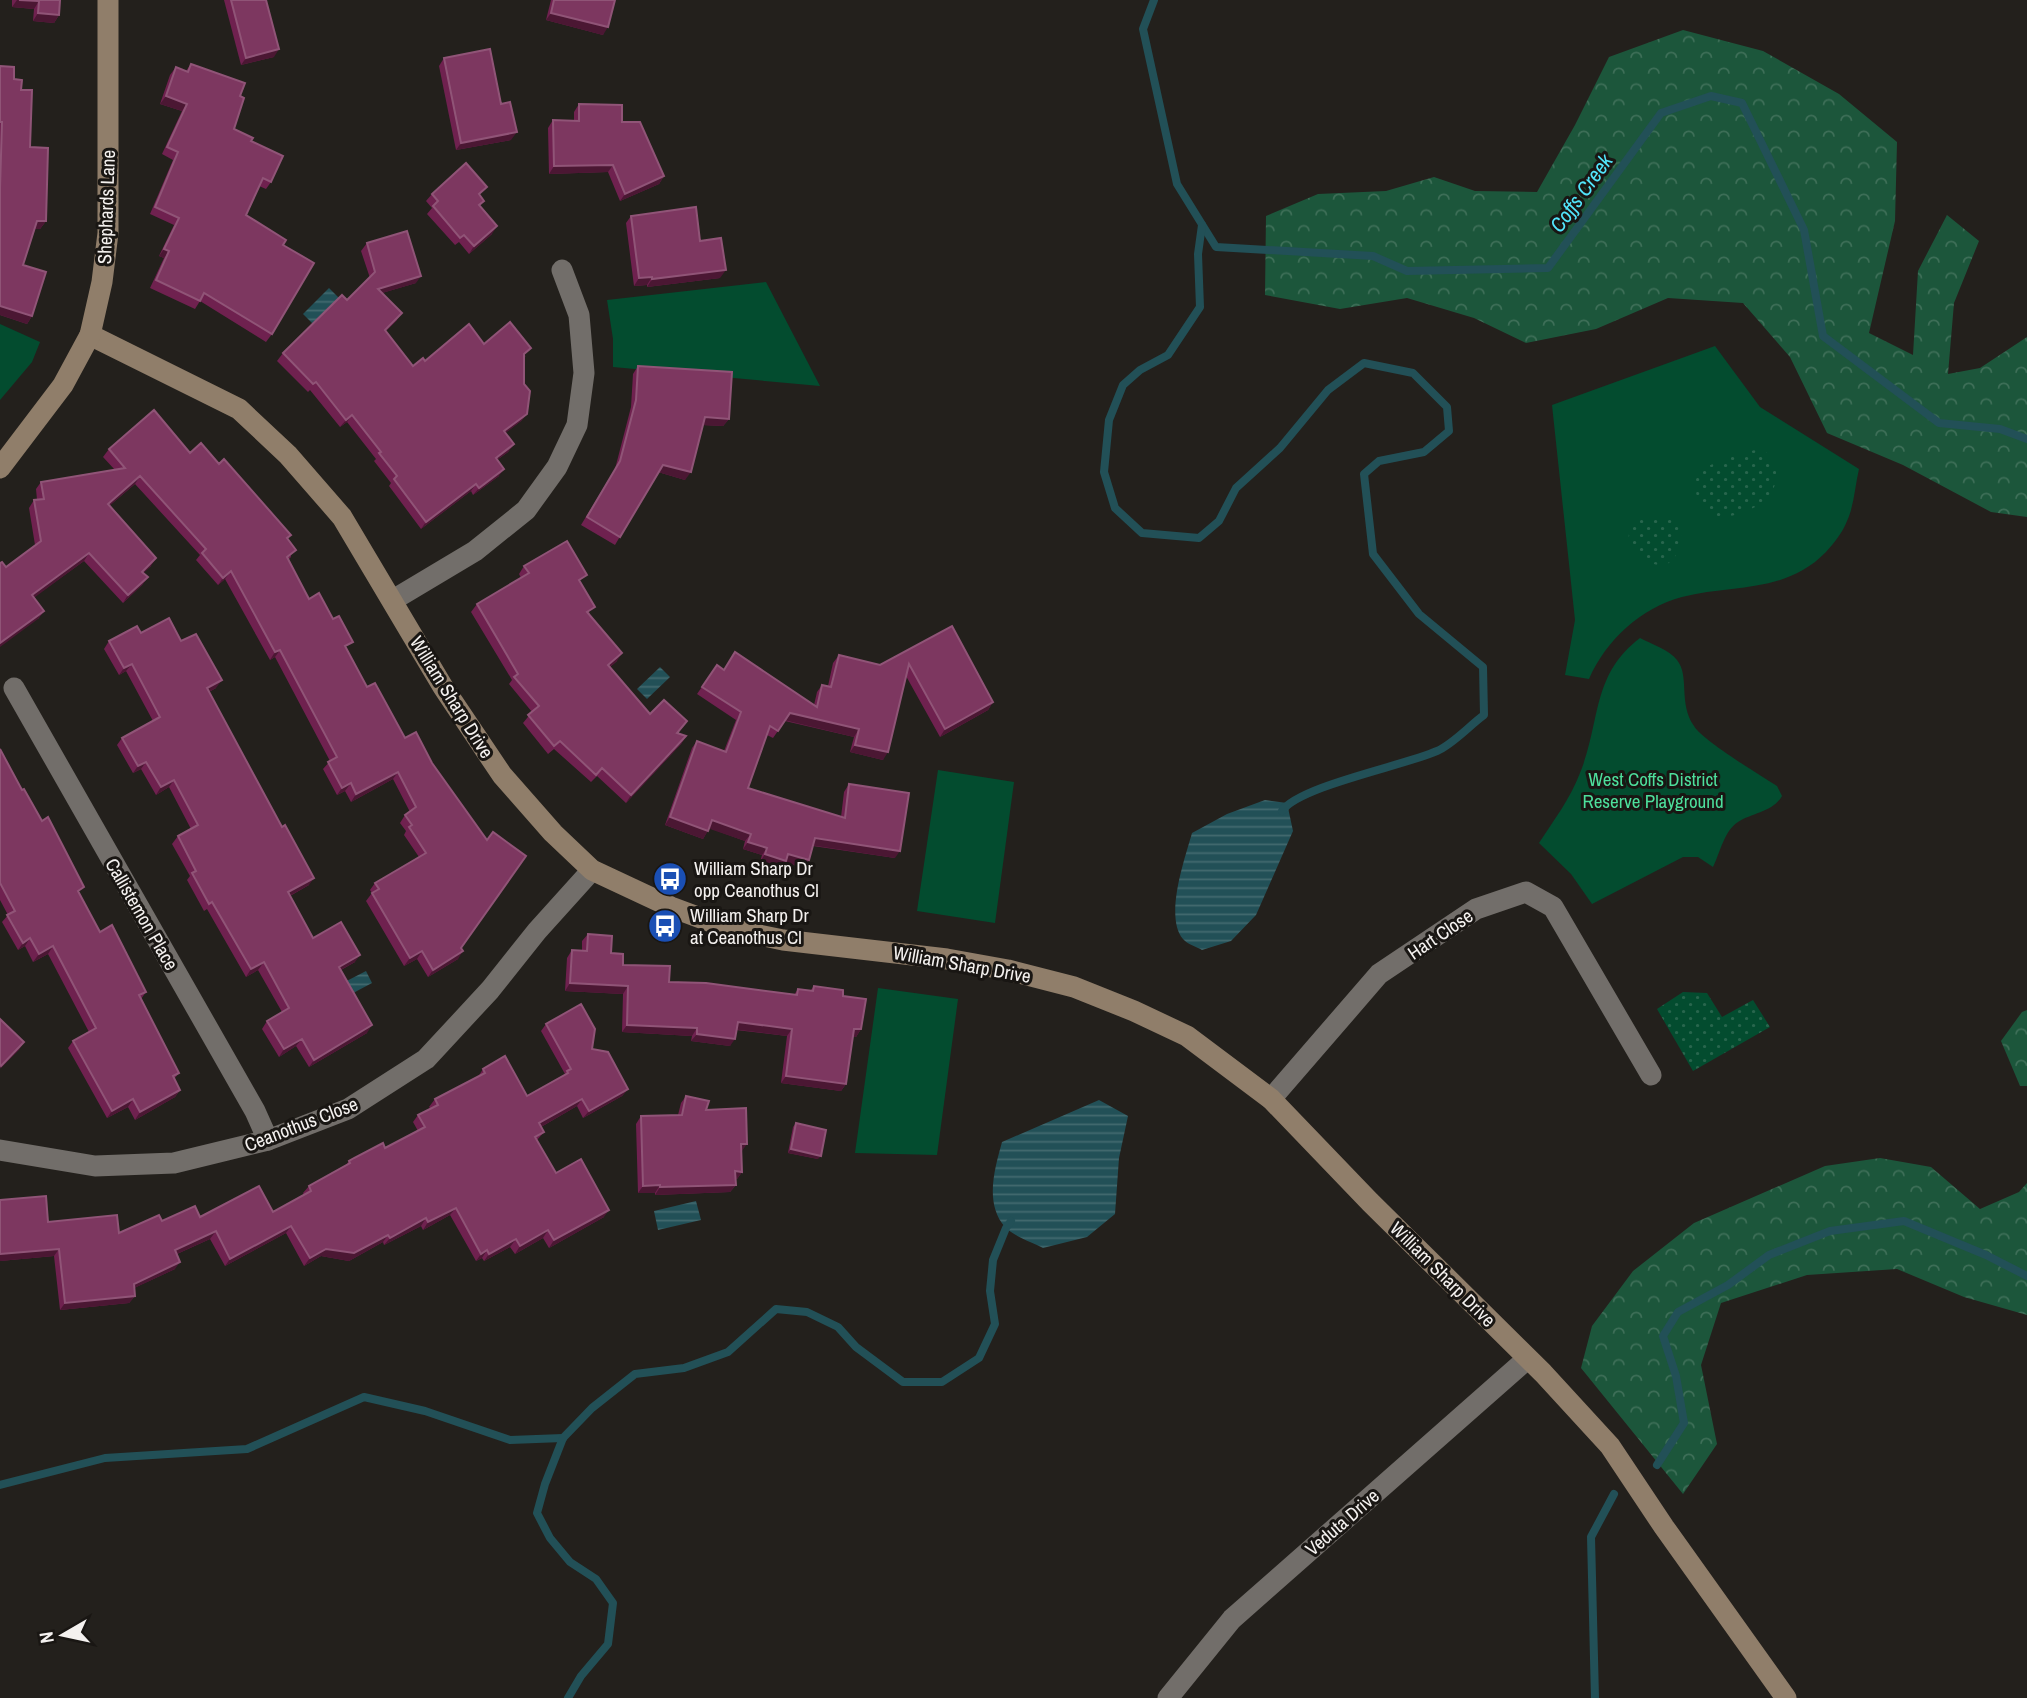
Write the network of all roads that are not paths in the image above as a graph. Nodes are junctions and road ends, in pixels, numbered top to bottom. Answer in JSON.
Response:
{"nodes":[{"id":1,"x":108,"y":0,"type":"edge"},
{"id":2,"x":562,"y":270,"type":"dead end"},
{"id":3,"x":90,"y":335,"type":"junction"},
{"id":4,"x":0,"y":468,"type":"edge"},
{"id":5,"x":393,"y":600,"type":"junction"},
{"id":6,"x":14,"y":688,"type":"dead end"},
{"id":7,"x":592,"y":870,"type":"junction"},
{"id":8,"x":1651,"y":1075,"type":"dead end"},
{"id":9,"x":1271,"y":1099,"type":"junction"},
{"id":10,"x":268,"y":1140,"type":"junction"},
{"id":11,"x":0,"y":1150,"type":"edge"},
{"id":12,"x":1527,"y":1359,"type":"junction"},
{"id":13,"x":1168,"y":1698,"type":"edge"},
{"id":14,"x":1786,"y":1698,"type":"edge"}],
"edges":[{"from":1,"to":3,"type":"street","name":"Shephards Lane"},
{"from":2,"to":5,"type":"street"},
{"from":3,"to":4,"type":"street","name":"Shephards Lane"},
{"from":3,"to":5,"type":"street","name":"William Sharp Drive"},
{"from":5,"to":7,"type":"street","name":"William Sharp Drive"},
{"from":6,"to":10,"type":"street","name":"Callistemon Place"},
{"from":7,"to":9,"type":"street","name":"William Sharp Drive"},
{"from":7,"to":10,"type":"street","name":"Ceanothus Close"},
{"from":8,"to":9,"type":"street","name":"Hart Close"},
{"from":9,"to":12,"type":"street","name":"William Sharp Drive"},
{"from":10,"to":11,"type":"street","name":"Ceanothus Close"},
{"from":12,"to":13,"type":"street","name":"Veduta Drive"},
{"from":12,"to":14,"type":"street","name":"William Sharp Drive"}]}
